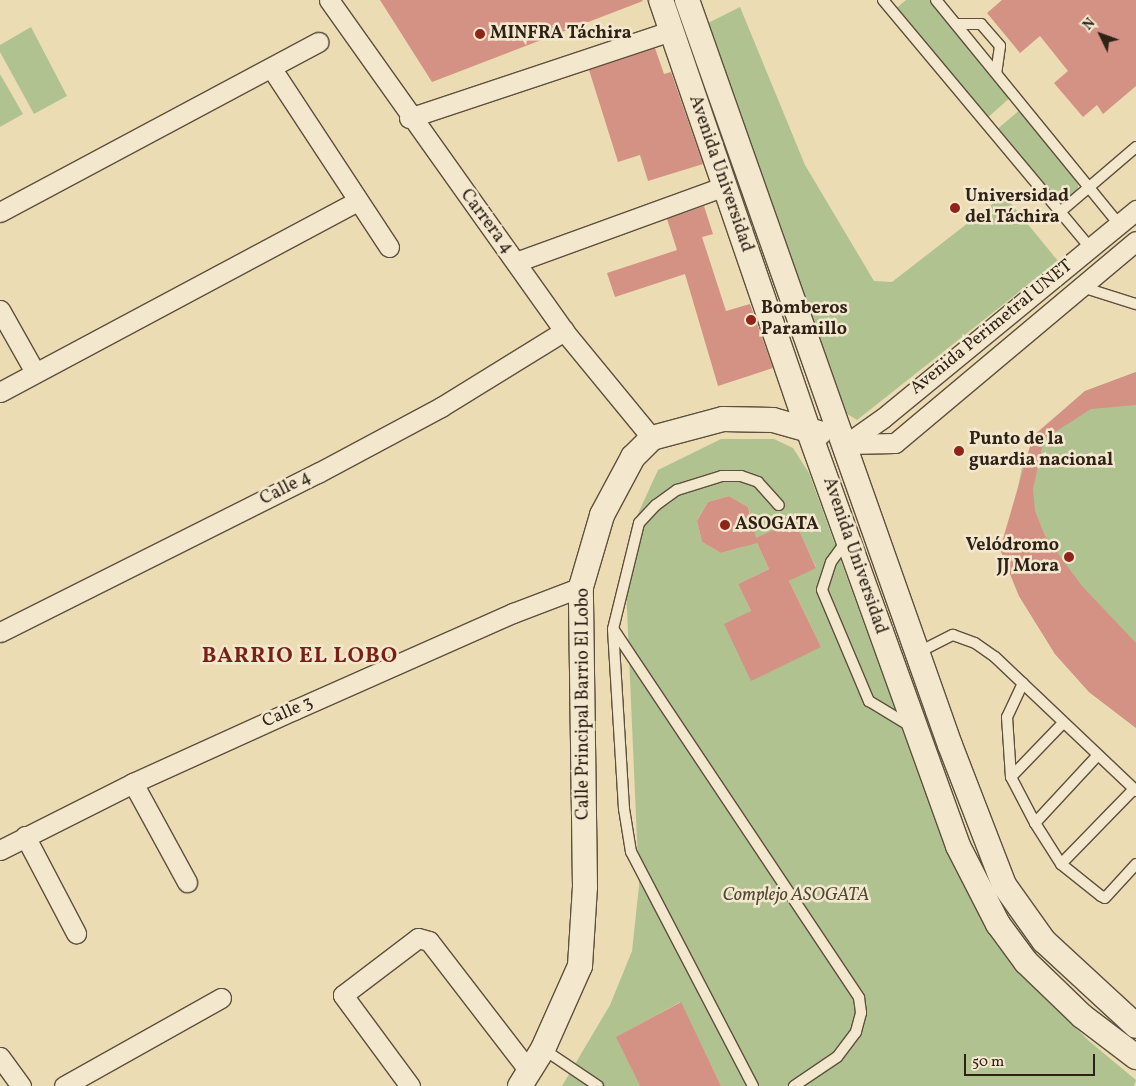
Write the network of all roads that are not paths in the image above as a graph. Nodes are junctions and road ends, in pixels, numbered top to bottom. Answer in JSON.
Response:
{"nodes":[{"id":1,"x":328,"y":0,"type":"edge"},
{"id":2,"x":661,"y":0,"type":"edge"},
{"id":3,"x":687,"y":0,"type":"edge"},
{"id":4,"x":883,"y":0,"type":"edge"},
{"id":5,"x":936,"y":0,"type":"edge"},
{"id":6,"x":956,"y":24,"type":"junction"},
{"id":7,"x":671,"y":31,"type":"junction"},
{"id":8,"x":319,"y":42,"type":"dead end"},
{"id":9,"x":272,"y":69,"type":"junction"},
{"id":10,"x":996,"y":73,"type":"junction"},
{"id":11,"x":409,"y":118,"type":"junction"},
{"id":12,"x":1136,"y":147,"type":"edge"},
{"id":13,"x":724,"y":186,"type":"junction"},
{"id":14,"x":1089,"y":187,"type":"junction"},
{"id":15,"x":357,"y":202,"type":"junction"},
{"id":16,"x":1136,"y":210,"type":"edge"},
{"id":17,"x":0,"y":212,"type":"edge"},
{"id":18,"x":1060,"y":212,"type":"junction"},
{"id":19,"x":1119,"y":224,"type":"junction"},
{"id":20,"x":1135,"y":242,"type":"edge"},
{"id":21,"x":389,"y":247,"type":"dead end"},
{"id":22,"x":1090,"y":248,"type":"junction"},
{"id":23,"x":516,"y":262,"type":"junction"},
{"id":24,"x":1107,"y":266,"type":"junction"},
{"id":25,"x":1082,"y":287,"type":"junction"},
{"id":26,"x":1136,"y":304,"type":"edge"},
{"id":27,"x":0,"y":310,"type":"edge"},
{"id":28,"x":564,"y":331,"type":"junction"},
{"id":29,"x":35,"y":372,"type":"junction"},
{"id":30,"x":0,"y":392,"type":"edge"},
{"id":31,"x":808,"y":429,"type":"junction"},
{"id":32,"x":652,"y":438,"type":"junction"},
{"id":33,"x":846,"y":444,"type":"junction"},
{"id":34,"x":779,"y":504,"type":"dead end"},
{"id":35,"x":848,"y":538,"type":"junction"},
{"id":36,"x":581,"y":587,"type":"junction"},
{"id":37,"x":613,"y":629,"type":"junction"},
{"id":38,"x":0,"y":632,"type":"edge"},
{"id":39,"x":919,"y":652,"type":"junction"},
{"id":40,"x":1022,"y":683,"type":"junction"},
{"id":41,"x":1062,"y":724,"type":"junction"},
{"id":42,"x":915,"y":729,"type":"junction"},
{"id":43,"x":1097,"y":756,"type":"junction"},
{"id":44,"x":1011,"y":778,"type":"junction"},
{"id":45,"x":133,"y":783,"type":"junction"},
{"id":46,"x":1135,"y":790,"type":"edge"},
{"id":47,"x":1034,"y":823,"type":"junction"},
{"id":48,"x":25,"y":836,"type":"junction"},
{"id":49,"x":0,"y":850,"type":"edge"},
{"id":50,"x":1061,"y":864,"type":"junction"},
{"id":51,"x":1136,"y":864,"type":"edge"},
{"id":52,"x":187,"y":882,"type":"dead end"},
{"id":53,"x":76,"y":933,"type":"dead end"},
{"id":54,"x":221,"y":998,"type":"dead end"},
{"id":55,"x":1136,"y":1026,"type":"edge"},
{"id":56,"x":543,"y":1048,"type":"junction"},
{"id":57,"x":0,"y":1057,"type":"edge"},
{"id":58,"x":1136,"y":1057,"type":"edge"},
{"id":59,"x":525,"y":1078,"type":"edge"},
{"id":60,"x":21,"y":1086,"type":"edge"},
{"id":61,"x":64,"y":1086,"type":"edge"},
{"id":62,"x":410,"y":1086,"type":"edge"},
{"id":63,"x":598,"y":1086,"type":"edge"},
{"id":64,"x":754,"y":1086,"type":"edge"},
{"id":65,"x":794,"y":1086,"type":"edge"}],
"edges":[{"from":1,"to":11,"type":"street","name":"Carrera 4"},
{"from":2,"to":7,"type":"street","name":"Avenida Universidad"},
{"from":3,"to":33,"type":"street","name":"Avenida Universidad"},
{"from":4,"to":18,"type":"lane"},
{"from":5,"to":6,"type":"lane"},
{"from":6,"to":10,"type":"lane"},
{"from":6,"to":10,"type":"lane"},
{"from":7,"to":11,"type":"street"},
{"from":7,"to":13,"type":"street","name":"Avenida Universidad"},
{"from":8,"to":9,"type":"street"},
{"from":9,"to":15,"type":"street"},
{"from":9,"to":17,"type":"street"},
{"from":10,"to":14,"type":"lane"},
{"from":11,"to":23,"type":"street","name":"Carrera 4"},
{"from":12,"to":14,"type":"lane"},
{"from":13,"to":23,"type":"street"},
{"from":13,"to":31,"type":"street","name":"Avenida Universidad"},
{"from":14,"to":18,"type":"lane"},
{"from":14,"to":19,"type":"lane"},
{"from":15,"to":21,"type":"street"},
{"from":15,"to":29,"type":"street"},
{"from":16,"to":19,"type":"street","name":"Avenida Perimetral UNET"},
{"from":18,"to":22,"type":"lane"},
{"from":19,"to":20,"type":"street"},
{"from":19,"to":22,"type":"street","name":"Avenida Perimetral UNET"},
{"from":20,"to":24,"type":"street"},
{"from":22,"to":24,"type":"street"},
{"from":22,"to":33,"type":"street","name":"Avenida Perimetral UNET"},
{"from":23,"to":28,"type":"street","name":"Carrera 4"},
{"from":24,"to":25,"type":"street"},
{"from":25,"to":26,"type":"lane"},
{"from":25,"to":33,"type":"street"},
{"from":27,"to":29,"type":"street"},
{"from":28,"to":32,"type":"street","name":"Carrera 4"},
{"from":28,"to":38,"type":"street","name":"Calle 4"},
{"from":29,"to":30,"type":"street"},
{"from":31,"to":32,"type":"street"},
{"from":31,"to":33,"type":"street"},
{"from":31,"to":35,"type":"street","name":"Avenida Universidad"},
{"from":32,"to":36,"type":"street","name":"Calle Principal Barrio El Lobo"},
{"from":33,"to":39,"type":"street","name":"Avenida Universidad"},
{"from":34,"to":37,"type":"lane"},
{"from":35,"to":42,"type":"street","name":"Avenida Universidad"},
{"from":35,"to":42,"type":"lane"},
{"from":36,"to":45,"type":"street","name":"Calle 3"},
{"from":36,"to":56,"type":"street","name":"Calle Principal Barrio El Lobo"},
{"from":37,"to":64,"type":"lane"},
{"from":37,"to":65,"type":"lane"},
{"from":39,"to":40,"type":"lane"},
{"from":39,"to":55,"type":"street","name":"Avenida Universidad"},
{"from":40,"to":41,"type":"lane"},
{"from":40,"to":44,"type":"lane"},
{"from":41,"to":43,"type":"lane"},
{"from":41,"to":44,"type":"lane"},
{"from":42,"to":58,"type":"street","name":"Avenida Universidad"},
{"from":43,"to":46,"type":"lane"},
{"from":43,"to":47,"type":"lane"},
{"from":44,"to":47,"type":"lane"},
{"from":45,"to":48,"type":"street","name":"Calle 3"},
{"from":45,"to":52,"type":"street"},
{"from":46,"to":50,"type":"lane"},
{"from":47,"to":50,"type":"lane"},
{"from":48,"to":49,"type":"street","name":"Calle 3"},
{"from":48,"to":53,"type":"street"},
{"from":50,"to":51,"type":"lane"},
{"from":54,"to":61,"type":"street"},
{"from":56,"to":59,"type":"street","name":"Calle Principal Barrio El Lobo"},
{"from":56,"to":63,"type":"lane"},
{"from":57,"to":60,"type":"street"},
{"from":59,"to":62,"type":"street"}]}
